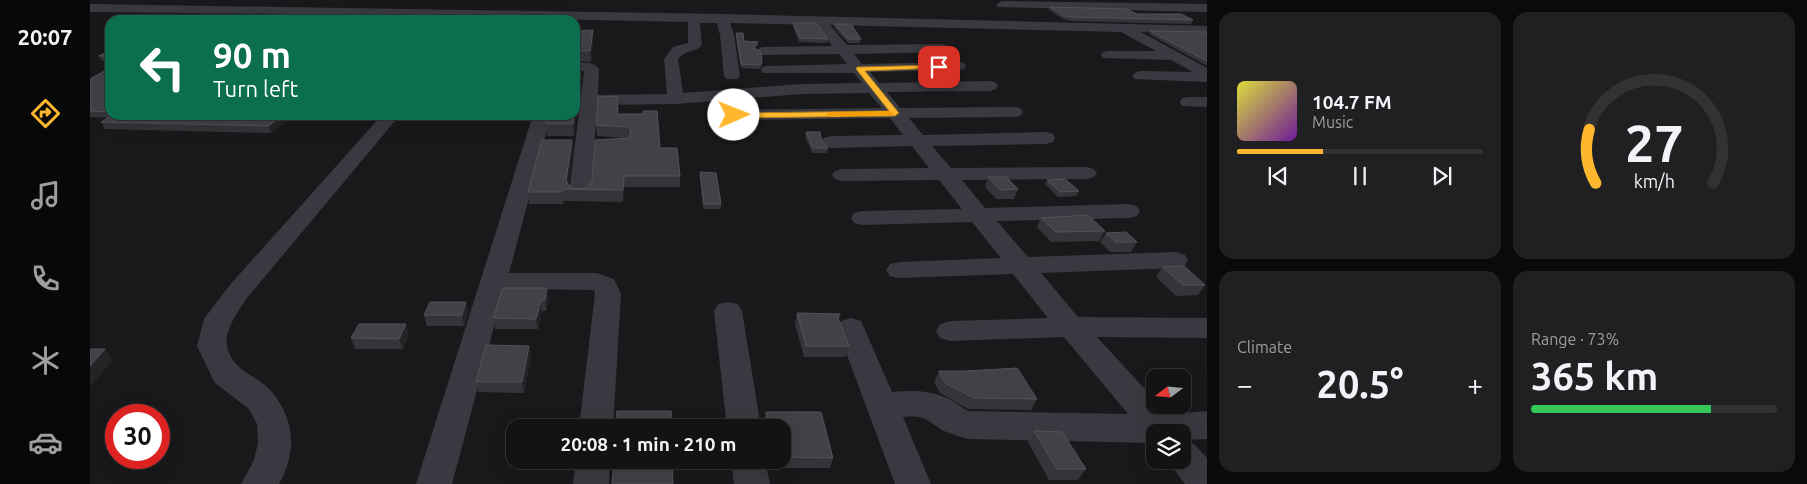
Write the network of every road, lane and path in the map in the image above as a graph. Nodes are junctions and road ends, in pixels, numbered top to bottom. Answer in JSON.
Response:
{"nodes":[{"id":1,"x":312,"y":0,"type":"edge"},
{"id":2,"x":1162,"y":0,"type":"edge"},
{"id":3,"x":1207,"y":0,"type":"edge"},
{"id":4,"x":1182,"y":4,"type":"edge"},
{"id":5,"x":1002,"y":5,"type":"dead end"},
{"id":6,"x":1087,"y":6,"type":"edge"},
{"id":7,"x":90,"y":8,"type":"edge"},
{"id":8,"x":1207,"y":8,"type":"edge"},
{"id":9,"x":293,"y":10,"type":"junction"},
{"id":10,"x":1018,"y":11,"type":"dead end"},
{"id":11,"x":423,"y":15,"type":"edge"},
{"id":12,"x":564,"y":15,"type":"edge"},
{"id":13,"x":1194,"y":16,"type":"junction"},
{"id":14,"x":1207,"y":16,"type":"edge"},
{"id":15,"x":694,"y":18,"type":"junction"},
{"id":16,"x":722,"y":18,"type":"junction"},
{"id":17,"x":759,"y":20,"type":"junction"},
{"id":18,"x":819,"y":21,"type":"junction"},
{"id":19,"x":1207,"y":23,"type":"edge"},
{"id":20,"x":1119,"y":26,"type":"junction"},
{"id":21,"x":1207,"y":30,"type":"edge"},
{"id":22,"x":943,"y":48,"type":"dead end"},
{"id":23,"x":762,"y":51,"type":"junction"},
{"id":24,"x":844,"y":51,"type":"junction"},
{"id":25,"x":1108,"y":55,"type":"dead end"},
{"id":26,"x":1175,"y":56,"type":"junction"},
{"id":27,"x":959,"y":66,"type":"dead end"},
{"id":28,"x":580,"y":67,"type":"edge"},
{"id":29,"x":860,"y":69,"type":"junction"},
{"id":30,"x":732,"y":76,"type":"dead end"},
{"id":31,"x":1140,"y":76,"type":"dead end"},
{"id":32,"x":1207,"y":76,"type":"edge"},
{"id":33,"x":990,"y":86,"type":"dead end"},
{"id":34,"x":873,"y":88,"type":"junction"},
{"id":35,"x":676,"y":99,"type":"junction"},
{"id":36,"x":589,"y":100,"type":"junction"},
{"id":37,"x":1188,"y":102,"type":"dead end"},
{"id":38,"x":1207,"y":102,"type":"edge"},
{"id":39,"x":1014,"y":112,"type":"dead end"},
{"id":40,"x":895,"y":113,"type":"junction"},
{"id":41,"x":734,"y":115,"type":"dead end"},
{"id":42,"x":580,"y":119,"type":"edge"},
{"id":43,"x":387,"y":120,"type":"edge"},
{"id":44,"x":546,"y":120,"type":"edge"},
{"id":45,"x":579,"y":120,"type":"edge"},
{"id":46,"x":1046,"y":138,"type":"dead end"},
{"id":47,"x":919,"y":141,"type":"junction"},
{"id":48,"x":831,"y":142,"type":"dead end"},
{"id":49,"x":568,"y":144,"type":"junction"},
{"id":50,"x":1087,"y":173,"type":"dead end"},
{"id":51,"x":946,"y":174,"type":"junction"},
{"id":52,"x":842,"y":175,"type":"dead end"},
{"id":53,"x":580,"y":193,"type":"edge"},
{"id":54,"x":1130,"y":211,"type":"dead end"},
{"id":55,"x":979,"y":215,"type":"junction"},
{"id":56,"x":862,"y":218,"type":"dead end"},
{"id":57,"x":1176,"y":260,"type":"dead end"},
{"id":58,"x":1020,"y":266,"type":"junction"},
{"id":59,"x":899,"y":270,"type":"dead end"},
{"id":60,"x":493,"y":281,"type":"junction"},
{"id":61,"x":728,"y":311,"type":"dead end"},
{"id":62,"x":1071,"y":327,"type":"junction"},
{"id":63,"x":851,"y":328,"type":"dead end"},
{"id":64,"x":1207,"y":328,"type":"edge"},
{"id":65,"x":950,"y":331,"type":"dead end"},
{"id":66,"x":882,"y":406,"type":"junction"},
{"id":67,"x":597,"y":419,"type":"edge"},
{"id":68,"x":743,"y":419,"type":"edge"},
{"id":69,"x":1157,"y":424,"type":"edge"},
{"id":70,"x":1207,"y":425,"type":"edge"},
{"id":71,"x":1191,"y":427,"type":"edge"},
{"id":72,"x":1146,"y":430,"type":"edge"},
{"id":73,"x":1191,"y":465,"type":"edge"},
{"id":74,"x":592,"y":469,"type":"edge"},
{"id":75,"x":750,"y":469,"type":"edge"},
{"id":76,"x":259,"y":484,"type":"edge"},
{"id":77,"x":434,"y":484,"type":"edge"},
{"id":78,"x":591,"y":484,"type":"edge"},
{"id":79,"x":752,"y":484,"type":"edge"},
{"id":80,"x":912,"y":484,"type":"edge"},
{"id":81,"x":1207,"y":484,"type":"edge"}],
"edges":[{"from":1,"to":9,"type":"street"},
{"from":2,"to":4,"type":"street"},
{"from":3,"to":4,"type":"street"},
{"from":4,"to":6,"type":"street"},
{"from":4,"to":8,"type":"street"},
{"from":4,"to":13,"type":"street"},
{"from":5,"to":6,"type":"street"},
{"from":6,"to":10,"type":"street"},
{"from":6,"to":13,"type":"street"},
{"from":6,"to":20,"type":"street"},
{"from":7,"to":9,"type":"street"},
{"from":9,"to":11,"type":"street"},
{"from":12,"to":15,"type":"street"},
{"from":13,"to":14,"type":"street"},
{"from":13,"to":19,"type":"street"},
{"from":15,"to":16,"type":"street"},
{"from":15,"to":35,"type":"street"},
{"from":16,"to":17,"type":"street"},
{"from":16,"to":30,"type":"street"},
{"from":17,"to":18,"type":"street"},
{"from":17,"to":23,"type":"street"},
{"from":18,"to":20,"type":"street"},
{"from":18,"to":24,"type":"street"},
{"from":20,"to":21,"type":"street"},
{"from":20,"to":26,"type":"street"},
{"from":22,"to":24,"type":"street"},
{"from":23,"to":24,"type":"street"},
{"from":23,"to":29,"type":"street"},
{"from":24,"to":29,"type":"street"},
{"from":25,"to":26,"type":"street"},
{"from":26,"to":32,"type":"street"},
{"from":27,"to":29,"type":"street"},
{"from":28,"to":36,"type":"street"},
{"from":29,"to":34,"type":"street"},
{"from":31,"to":32,"type":"street"},
{"from":33,"to":34,"type":"street"},
{"from":34,"to":35,"type":"street"},
{"from":34,"to":40,"type":"street"},
{"from":35,"to":36,"type":"street"},
{"from":36,"to":42,"type":"street"},
{"from":37,"to":38,"type":"street"},
{"from":39,"to":40,"type":"street"},
{"from":40,"to":41,"type":"street"},
{"from":40,"to":47,"type":"street"},
{"from":43,"to":76,"type":"street"},
{"from":44,"to":49,"type":"street"},
{"from":45,"to":49,"type":"street"},
{"from":46,"to":47,"type":"street"},
{"from":47,"to":48,"type":"street"},
{"from":47,"to":51,"type":"street"},
{"from":49,"to":53,"type":"street"},
{"from":49,"to":60,"type":"street"},
{"from":50,"to":51,"type":"street"},
{"from":51,"to":52,"type":"street"},
{"from":51,"to":55,"type":"street"},
{"from":54,"to":55,"type":"street"},
{"from":55,"to":56,"type":"street"},
{"from":55,"to":58,"type":"street"},
{"from":57,"to":58,"type":"street"},
{"from":58,"to":59,"type":"street"},
{"from":58,"to":62,"type":"street"},
{"from":60,"to":67,"type":"street"},
{"from":60,"to":77,"type":"street"},
{"from":61,"to":68,"type":"street"},
{"from":62,"to":64,"type":"street"},
{"from":62,"to":65,"type":"street"},
{"from":62,"to":69,"type":"street"},
{"from":63,"to":66,"type":"street"},
{"from":66,"to":72,"type":"street"},
{"from":66,"to":80,"type":"street"},
{"from":70,"to":71,"type":"street"},
{"from":73,"to":81,"type":"street"},
{"from":74,"to":78,"type":"street"},
{"from":75,"to":79,"type":"street"}]}
